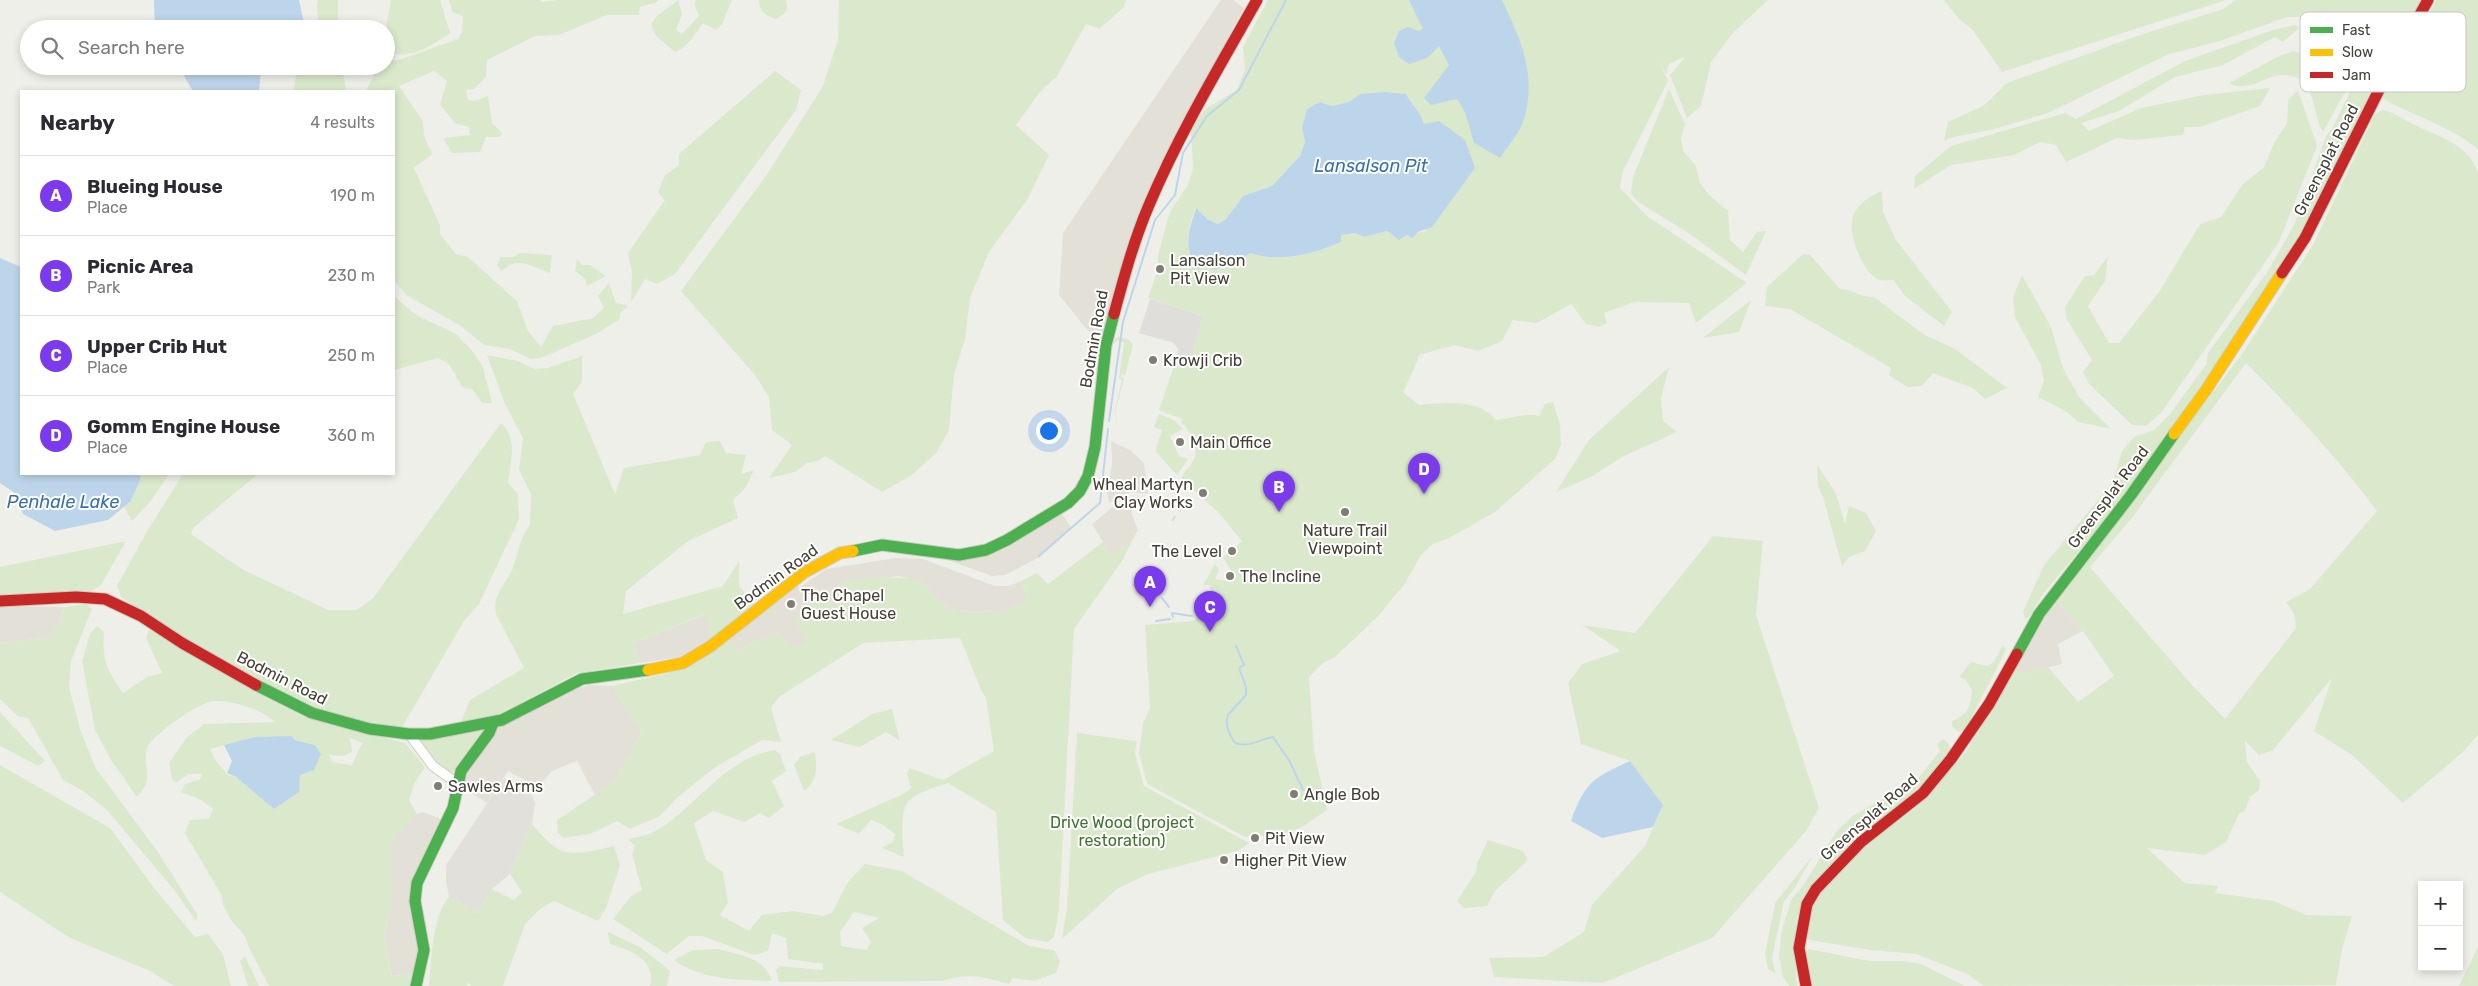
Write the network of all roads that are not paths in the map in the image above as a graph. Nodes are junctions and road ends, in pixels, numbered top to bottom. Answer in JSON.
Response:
{"nodes":[{"id":1,"x":1257,"y":0,"type":"edge"},
{"id":2,"x":2428,"y":0,"type":"edge"},
{"id":3,"x":2421,"y":12,"type":"edge"},
{"id":4,"x":2378,"y":92,"type":"edge"},
{"id":5,"x":0,"y":601,"type":"edge"},
{"id":6,"x":493,"y":723,"type":"junction"},
{"id":7,"x":409,"y":734,"type":"junction"},
{"id":8,"x":457,"y":783,"type":"junction"},
{"id":9,"x":416,"y":986,"type":"edge"},
{"id":10,"x":1806,"y":986,"type":"edge"}],
"edges":[{"from":1,"to":6,"type":"main road","name":"Bodmin Road"},
{"from":2,"to":3,"type":"main road","name":"Greensplat Road"},
{"from":4,"to":10,"type":"main road","name":"Greensplat Road"},
{"from":5,"to":7,"type":"main road","name":"Bodmin Road"},
{"from":6,"to":7,"type":"main road","name":"Bodmin Road"},
{"from":6,"to":8,"type":"main road"},
{"from":7,"to":8,"type":"street"},
{"from":8,"to":9,"type":"main road"}]}
